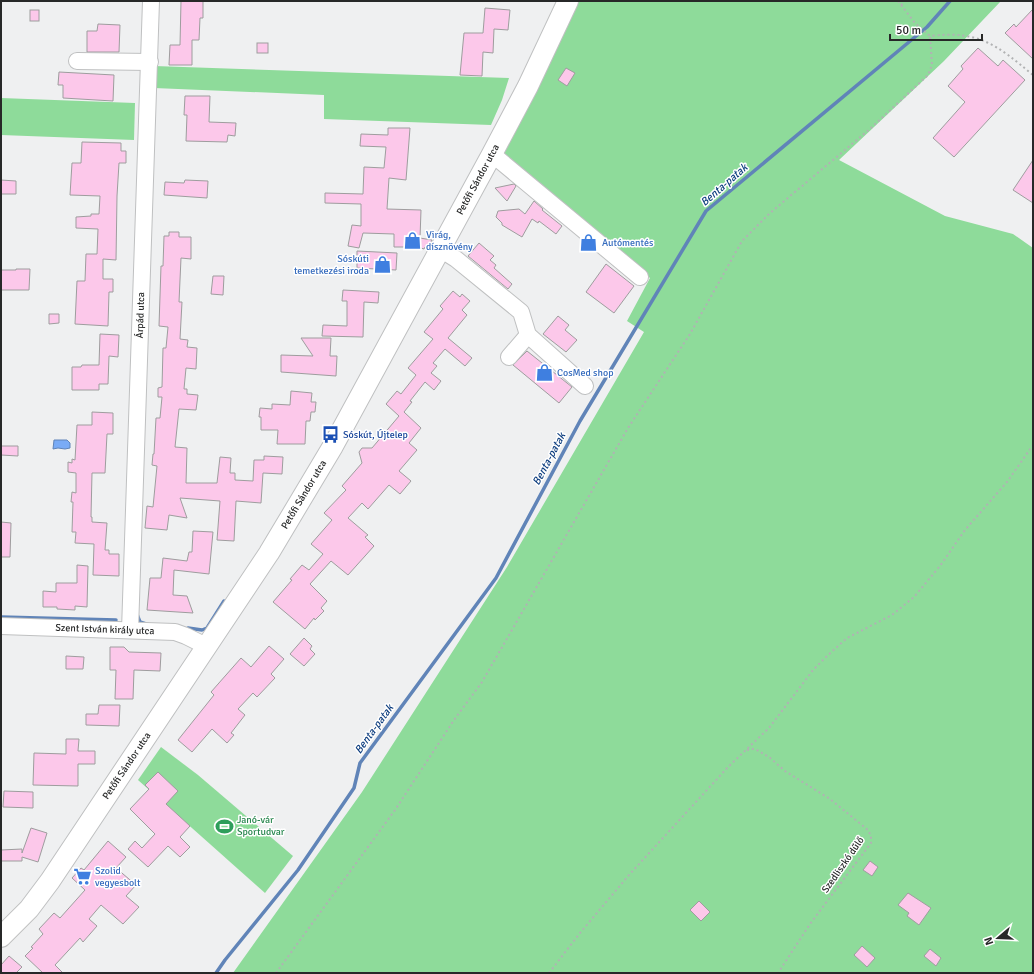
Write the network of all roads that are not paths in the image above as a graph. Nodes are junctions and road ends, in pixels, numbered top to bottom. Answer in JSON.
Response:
{"nodes":[{"id":1,"x":151,"y":1,"type":"edge"},
{"id":2,"x":568,"y":1,"type":"edge"},
{"id":3,"x":77,"y":61,"type":"dead end"},
{"id":4,"x":150,"y":62,"type":"junction"},
{"id":5,"x":492,"y":154,"type":"junction"},
{"id":6,"x":440,"y":250,"type":"junction"},
{"id":7,"x":640,"y":277,"type":"dead end"},
{"id":8,"x":528,"y":335,"type":"junction"},
{"id":9,"x":509,"y":357,"type":"dead end"},
{"id":10,"x":585,"y":386,"type":"dead end"},
{"id":11,"x":1,"y":626,"type":"edge"},
{"id":12,"x":130,"y":630,"type":"junction"},
{"id":13,"x":206,"y":646,"type":"junction"},
{"id":14,"x":1,"y":937,"type":"edge"}],
"edges":[{"from":1,"to":4,"type":"street","name":"Árpád utca"},
{"from":2,"to":5,"type":"main road","name":"Petőfi Sándor utca"},
{"from":3,"to":4,"type":"street"},
{"from":4,"to":12,"type":"street","name":"Árpád utca"},
{"from":5,"to":6,"type":"main road","name":"Petőfi Sándor utca"},
{"from":5,"to":7,"type":"street"},
{"from":6,"to":8,"type":"street"},
{"from":6,"to":13,"type":"main road","name":"Petőfi Sándor utca"},
{"from":8,"to":9,"type":"street"},
{"from":8,"to":10,"type":"street"},
{"from":11,"to":12,"type":"street","name":"Szent István király utca"},
{"from":12,"to":13,"type":"street","name":"Szent István király utca"},
{"from":13,"to":14,"type":"main road","name":"Petőfi Sándor utca"}]}
